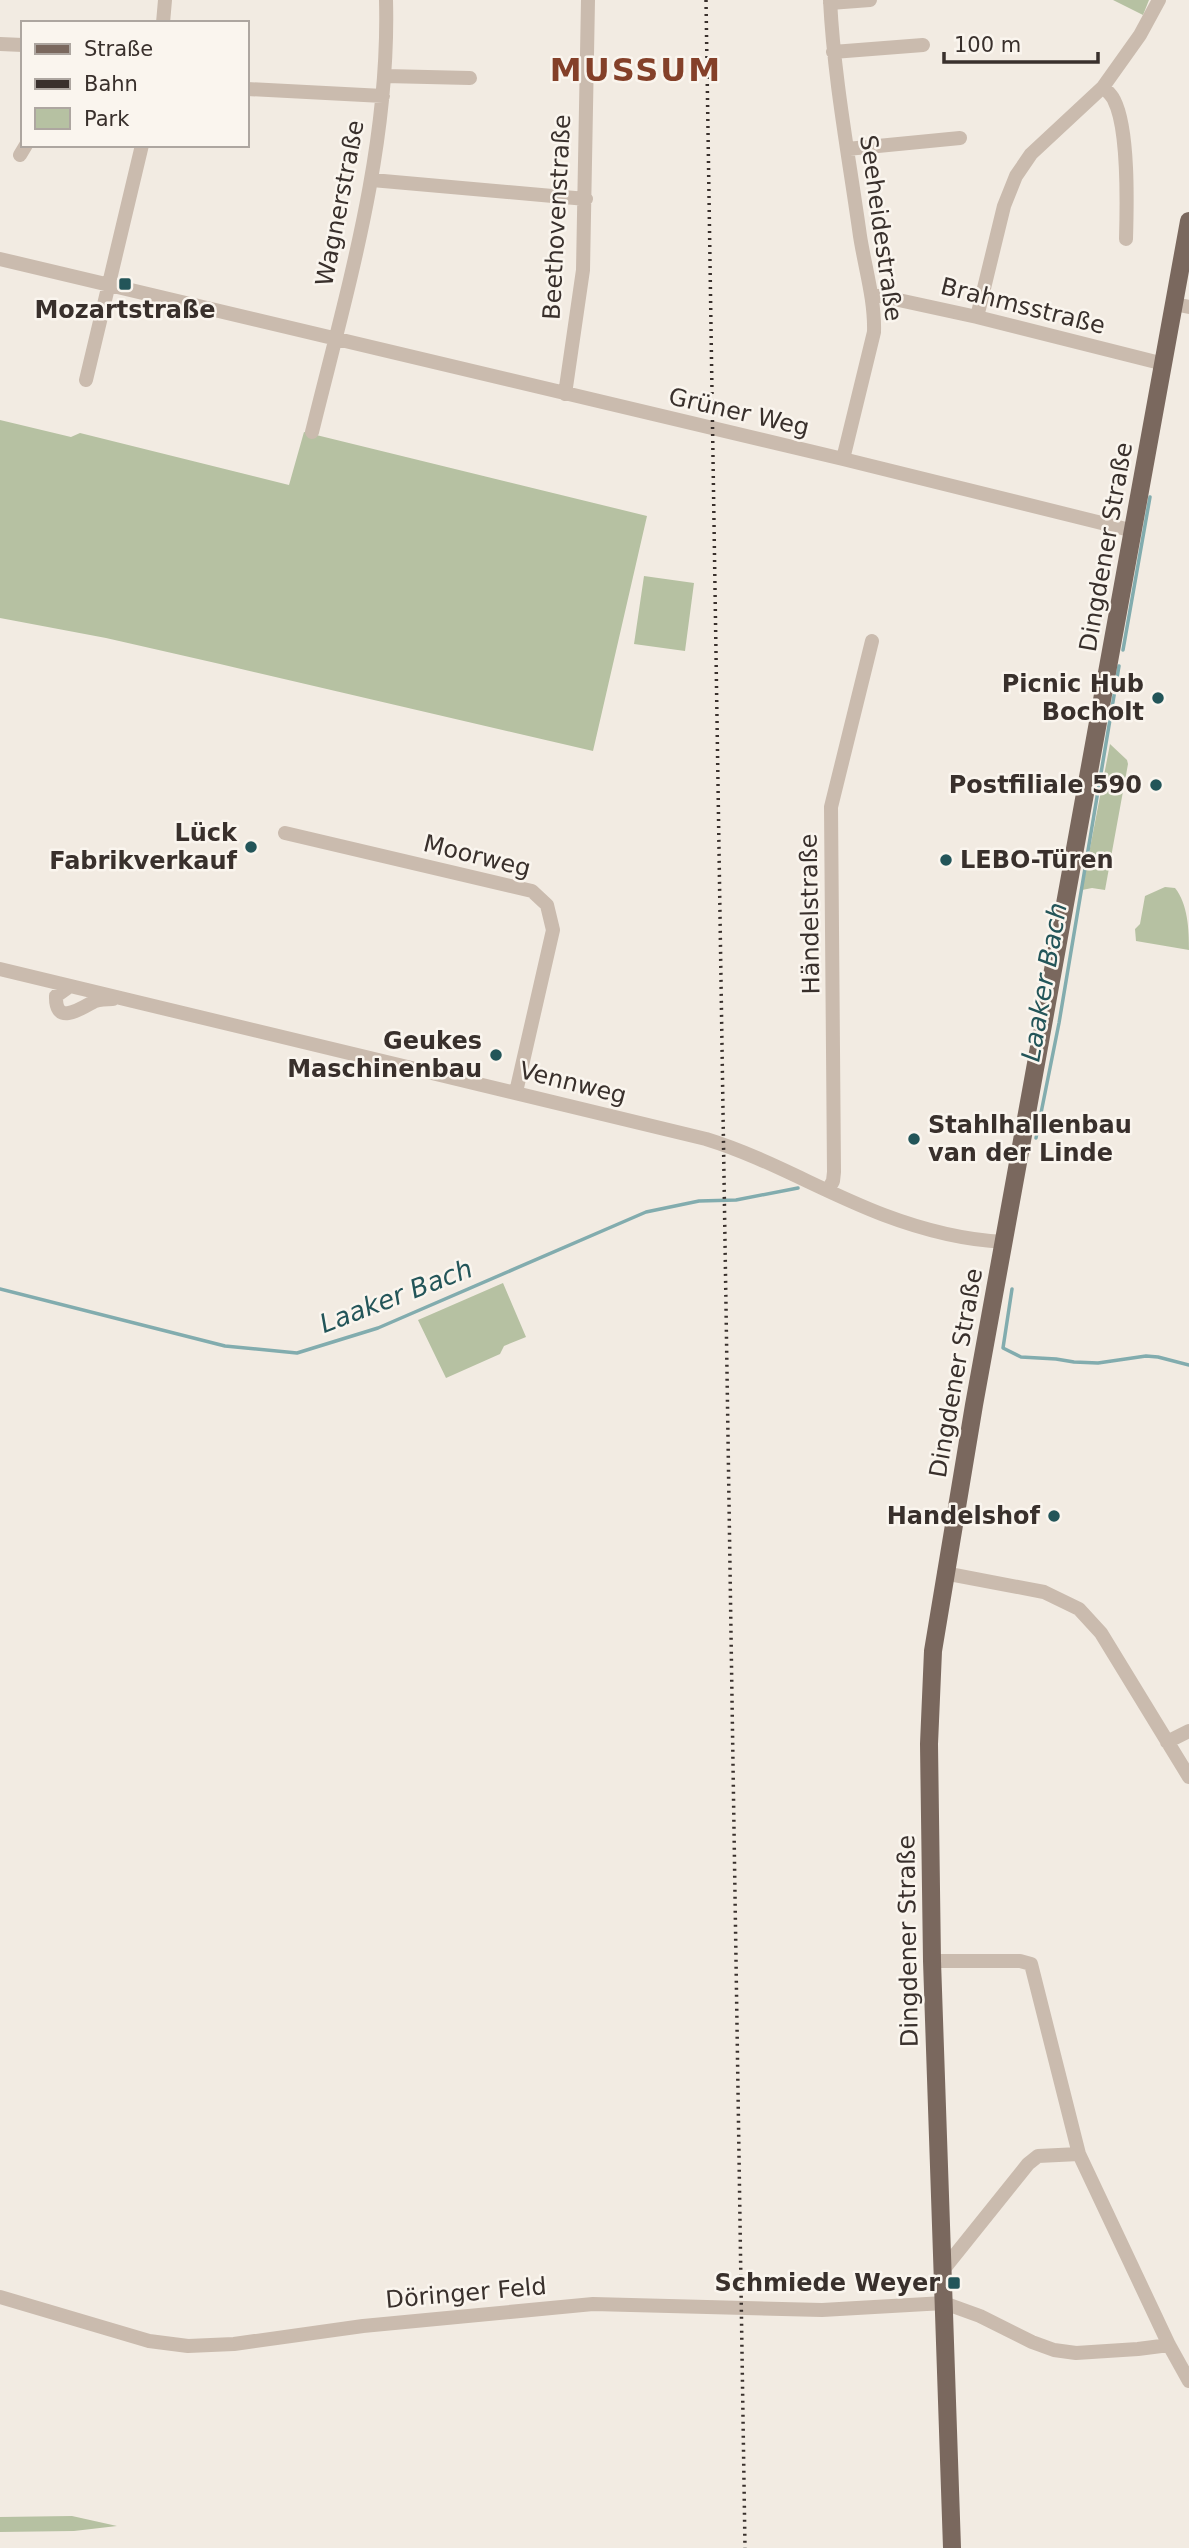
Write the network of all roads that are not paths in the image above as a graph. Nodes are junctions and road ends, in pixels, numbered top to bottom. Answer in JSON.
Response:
{"nodes":[{"id":1,"x":165,"y":0,"type":"edge"},
{"id":2,"x":386,"y":0,"type":"edge"},
{"id":3,"x":588,"y":0,"type":"edge"},
{"id":4,"x":870,"y":0,"type":"edge"},
{"id":5,"x":1159,"y":0,"type":"edge"},
{"id":6,"x":830,"y":1,"type":"edge"},
{"id":7,"x":163,"y":21,"type":"edge"},
{"id":8,"x":0,"y":44,"type":"edge"},
{"id":9,"x":21,"y":45,"type":"edge"},
{"id":10,"x":923,"y":46,"type":"dead end"},
{"id":11,"x":833,"y":52,"type":"junction"},
{"id":12,"x":385,"y":76,"type":"junction"},
{"id":13,"x":470,"y":78,"type":"dead end"},
{"id":14,"x":1103,"y":87,"type":"junction"},
{"id":15,"x":248,"y":89,"type":"edge"},
{"id":16,"x":383,"y":96,"type":"junction"},
{"id":17,"x":960,"y":138,"type":"dead end"},
{"id":18,"x":142,"y":147,"type":"edge"},
{"id":19,"x":847,"y":149,"type":"junction"},
{"id":20,"x":372,"y":180,"type":"junction"},
{"id":21,"x":586,"y":199,"type":"junction"},
{"id":22,"x":1189,"y":221,"type":"edge"},
{"id":23,"x":1126,"y":239,"type":"dead end"},
{"id":24,"x":0,"y":259,"type":"edge"},
{"id":25,"x":109,"y":286,"type":"junction"},
{"id":26,"x":871,"y":294,"type":"junction"},
{"id":27,"x":1182,"y":305,"type":"edge"},
{"id":28,"x":977,"y":317,"type":"junction"},
{"id":29,"x":335,"y":339,"type":"junction"},
{"id":30,"x":1164,"y":364,"type":"junction"},
{"id":31,"x":86,"y":380,"type":"dead end"},
{"id":32,"x":565,"y":394,"type":"junction"},
{"id":33,"x":312,"y":432,"type":"dead end"},
{"id":34,"x":843,"y":459,"type":"junction"},
{"id":35,"x":1133,"y":531,"type":"junction"},
{"id":36,"x":872,"y":640,"type":"dead end"},
{"id":37,"x":285,"y":833,"type":"dead end"},
{"id":38,"x":0,"y":969,"type":"edge"},
{"id":39,"x":69,"y":986,"type":"junction"},
{"id":40,"x":121,"y":998,"type":"junction"},
{"id":41,"x":516,"y":1092,"type":"junction"},
{"id":42,"x":828,"y":1190,"type":"junction"},
{"id":43,"x":1004,"y":1242,"type":"junction"},
{"id":44,"x":944,"y":1573,"type":"junction"},
{"id":45,"x":1189,"y":1731,"type":"edge"},
{"id":46,"x":1167,"y":1742,"type":"junction"},
{"id":47,"x":1189,"y":1777,"type":"edge"},
{"id":48,"x":932,"y":1961,"type":"junction"},
{"id":49,"x":1079,"y":2154,"type":"junction"},
{"id":50,"x":943,"y":2270,"type":"junction"},
{"id":51,"x":0,"y":2297,"type":"edge"},
{"id":52,"x":944,"y":2303,"type":"junction"},
{"id":53,"x":1169,"y":2345,"type":"junction"},
{"id":54,"x":1189,"y":2381,"type":"edge"},
{"id":55,"x":952,"y":2548,"type":"edge"}],
"edges":[{"from":1,"to":7,"type":"street"},
{"from":2,"to":12,"type":"street","name":"Wagnerstraße"},
{"from":3,"to":21,"type":"street","name":"Beethovenstraße"},
{"from":4,"to":6,"type":"street"},
{"from":5,"to":14,"type":"street"},
{"from":6,"to":11,"type":"street","name":"Seeheidestraße"},
{"from":8,"to":9,"type":"street"},
{"from":10,"to":11,"type":"street"},
{"from":11,"to":19,"type":"street","name":"Seeheidestraße"},
{"from":12,"to":13,"type":"street"},
{"from":12,"to":16,"type":"street","name":"Wagnerstraße"},
{"from":14,"to":23,"type":"street"},
{"from":14,"to":28,"type":"street"},
{"from":15,"to":16,"type":"street"},
{"from":16,"to":20,"type":"street","name":"Wagnerstraße"},
{"from":17,"to":19,"type":"street"},
{"from":18,"to":25,"type":"street"},
{"from":19,"to":26,"type":"street","name":"Seeheidestraße"},
{"from":20,"to":21,"type":"street"},
{"from":20,"to":29,"type":"street","name":"Wagnerstraße"},
{"from":21,"to":32,"type":"street","name":"Beethovenstraße"},
{"from":22,"to":27,"type":"main road","name":"Dingdener Straße"},
{"from":24,"to":25,"type":"street","name":"Grüner Weg"},
{"from":25,"to":29,"type":"street","name":"Grüner Weg"},
{"from":25,"to":31,"type":"street"},
{"from":26,"to":28,"type":"street","name":"Brahmsstraße"},
{"from":26,"to":34,"type":"street","name":"Seeheidestraße"},
{"from":27,"to":30,"type":"main road","name":"Dingdener Straße"},
{"from":28,"to":30,"type":"street","name":"Brahmsstraße"},
{"from":29,"to":32,"type":"street","name":"Grüner Weg"},
{"from":29,"to":33,"type":"street"},
{"from":30,"to":35,"type":"main road","name":"Dingdener Straße"},
{"from":32,"to":34,"type":"street","name":"Grüner Weg"},
{"from":34,"to":35,"type":"street","name":"Grüner Weg"},
{"from":35,"to":43,"type":"main road","name":"Dingdener Straße"},
{"from":36,"to":42,"type":"street","name":"Händelstraße"},
{"from":37,"to":41,"type":"street","name":"Moorweg"},
{"from":38,"to":39,"type":"street","name":"Vennweg"},
{"from":39,"to":40,"type":"street","name":"Vennweg"},
{"from":39,"to":40,"type":"street","name":"Vennweg"},
{"from":40,"to":41,"type":"street","name":"Vennweg"},
{"from":41,"to":42,"type":"street","name":"Vennweg"},
{"from":42,"to":43,"type":"street","name":"Vennweg"},
{"from":43,"to":44,"type":"main road","name":"Dingdener Straße"},
{"from":44,"to":46,"type":"street"},
{"from":44,"to":48,"type":"main road","name":"Dingdener Straße"},
{"from":45,"to":46,"type":"street"},
{"from":46,"to":47,"type":"street"},
{"from":48,"to":49,"type":"street"},
{"from":48,"to":50,"type":"main road","name":"Dingdener Straße"},
{"from":49,"to":50,"type":"street"},
{"from":49,"to":53,"type":"street"},
{"from":50,"to":52,"type":"main road","name":"Dingdener Straße"},
{"from":51,"to":52,"type":"street","name":"Döringer Feld"},
{"from":52,"to":53,"type":"street"},
{"from":52,"to":55,"type":"main road","name":"Dingdener Straße"},
{"from":53,"to":54,"type":"street"}]}
